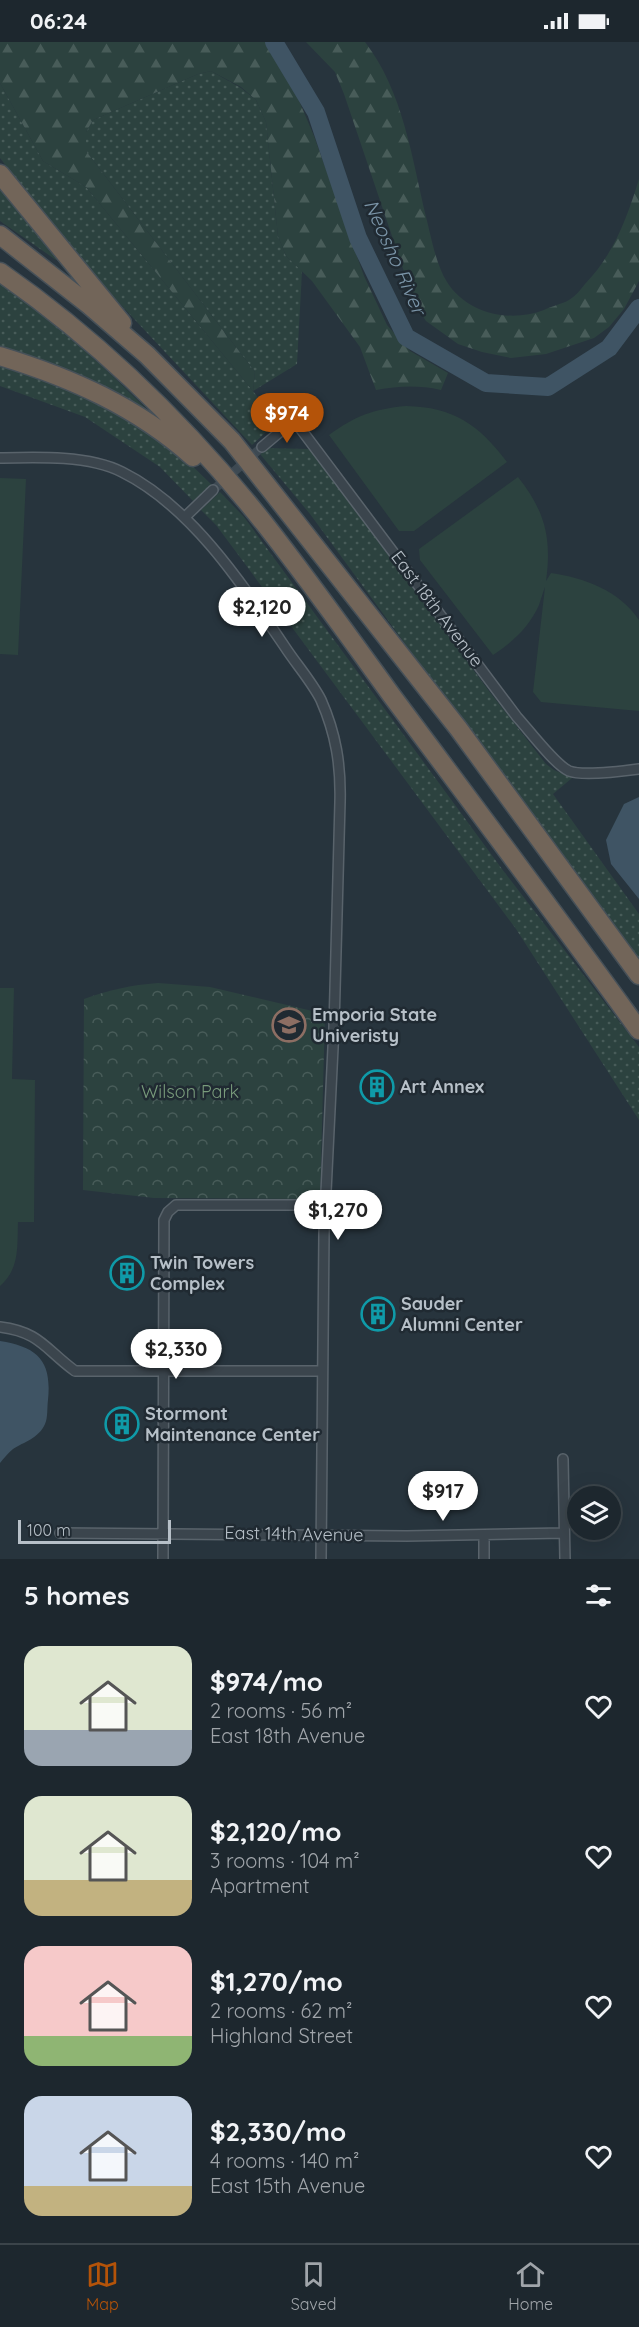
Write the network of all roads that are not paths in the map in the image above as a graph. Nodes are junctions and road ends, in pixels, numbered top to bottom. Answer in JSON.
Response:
{"nodes":[{"id":1,"x":0,"y":174,"type":"edge"},
{"id":2,"x":0,"y":236,"type":"edge"},
{"id":3,"x":0,"y":272,"type":"edge"},
{"id":4,"x":147,"y":355,"type":"junction"},
{"id":5,"x":0,"y":356,"type":"edge"},
{"id":6,"x":262,"y":447,"type":"tunnel mouth"},
{"id":7,"x":0,"y":458,"type":"edge"},
{"id":8,"x":213,"y":490,"type":"tunnel mouth"},
{"id":9,"x":248,"y":505,"type":"junction"},
{"id":10,"x":185,"y":517,"type":"junction"},
{"id":11,"x":639,"y":769,"type":"edge"},
{"id":12,"x":639,"y":975,"type":"edge"},
{"id":13,"x":639,"y":1030,"type":"edge"},
{"id":14,"x":327,"y":1205,"type":"junction"},
{"id":15,"x":0,"y":1327,"type":"edge"},
{"id":16,"x":162,"y":1371,"type":"junction"},
{"id":17,"x":322,"y":1371,"type":"junction"},
{"id":18,"x":563,"y":1459,"type":"dead end"},
{"id":19,"x":60,"y":1533,"type":"dead end"},
{"id":20,"x":163,"y":1533,"type":"junction"},
{"id":21,"x":564,"y":1533,"type":"junction"},
{"id":22,"x":322,"y":1534,"type":"junction"},
{"id":23,"x":484,"y":1535,"type":"junction"},
{"id":24,"x":163,"y":1559,"type":"edge"},
{"id":25,"x":321,"y":1559,"type":"edge"},
{"id":26,"x":484,"y":1559,"type":"edge"},
{"id":27,"x":565,"y":1559,"type":"edge"}],
"edges":[{"from":1,"to":4,"type":"highway"},
{"from":2,"to":4,"type":"highway"},
{"from":3,"to":9,"type":"highway"},
{"from":4,"to":12,"type":"highway"},
{"from":5,"to":9,"type":"highway"},
{"from":6,"to":11,"type":"street","name":"East 18th Avenue"},
{"from":7,"to":10,"type":"street"},
{"from":8,"to":10,"type":"street"},
{"from":9,"to":13,"type":"highway"},
{"from":10,"to":14,"type":"street"},
{"from":14,"to":16,"type":"street"},
{"from":14,"to":17,"type":"street"},
{"from":15,"to":16,"type":"street"},
{"from":16,"to":17,"type":"street"},
{"from":16,"to":20,"type":"street"},
{"from":17,"to":22,"type":"street"},
{"from":18,"to":21,"type":"street"},
{"from":19,"to":20,"type":"street","name":"East 14th Avenue"},
{"from":20,"to":22,"type":"street","name":"East 14th Avenue"},
{"from":20,"to":24,"type":"street"},
{"from":21,"to":23,"type":"street","name":"East 14th Avenue"},
{"from":21,"to":27,"type":"street"},
{"from":22,"to":23,"type":"street","name":"East 14th Avenue"},
{"from":22,"to":25,"type":"street"},
{"from":23,"to":26,"type":"street"}]}
